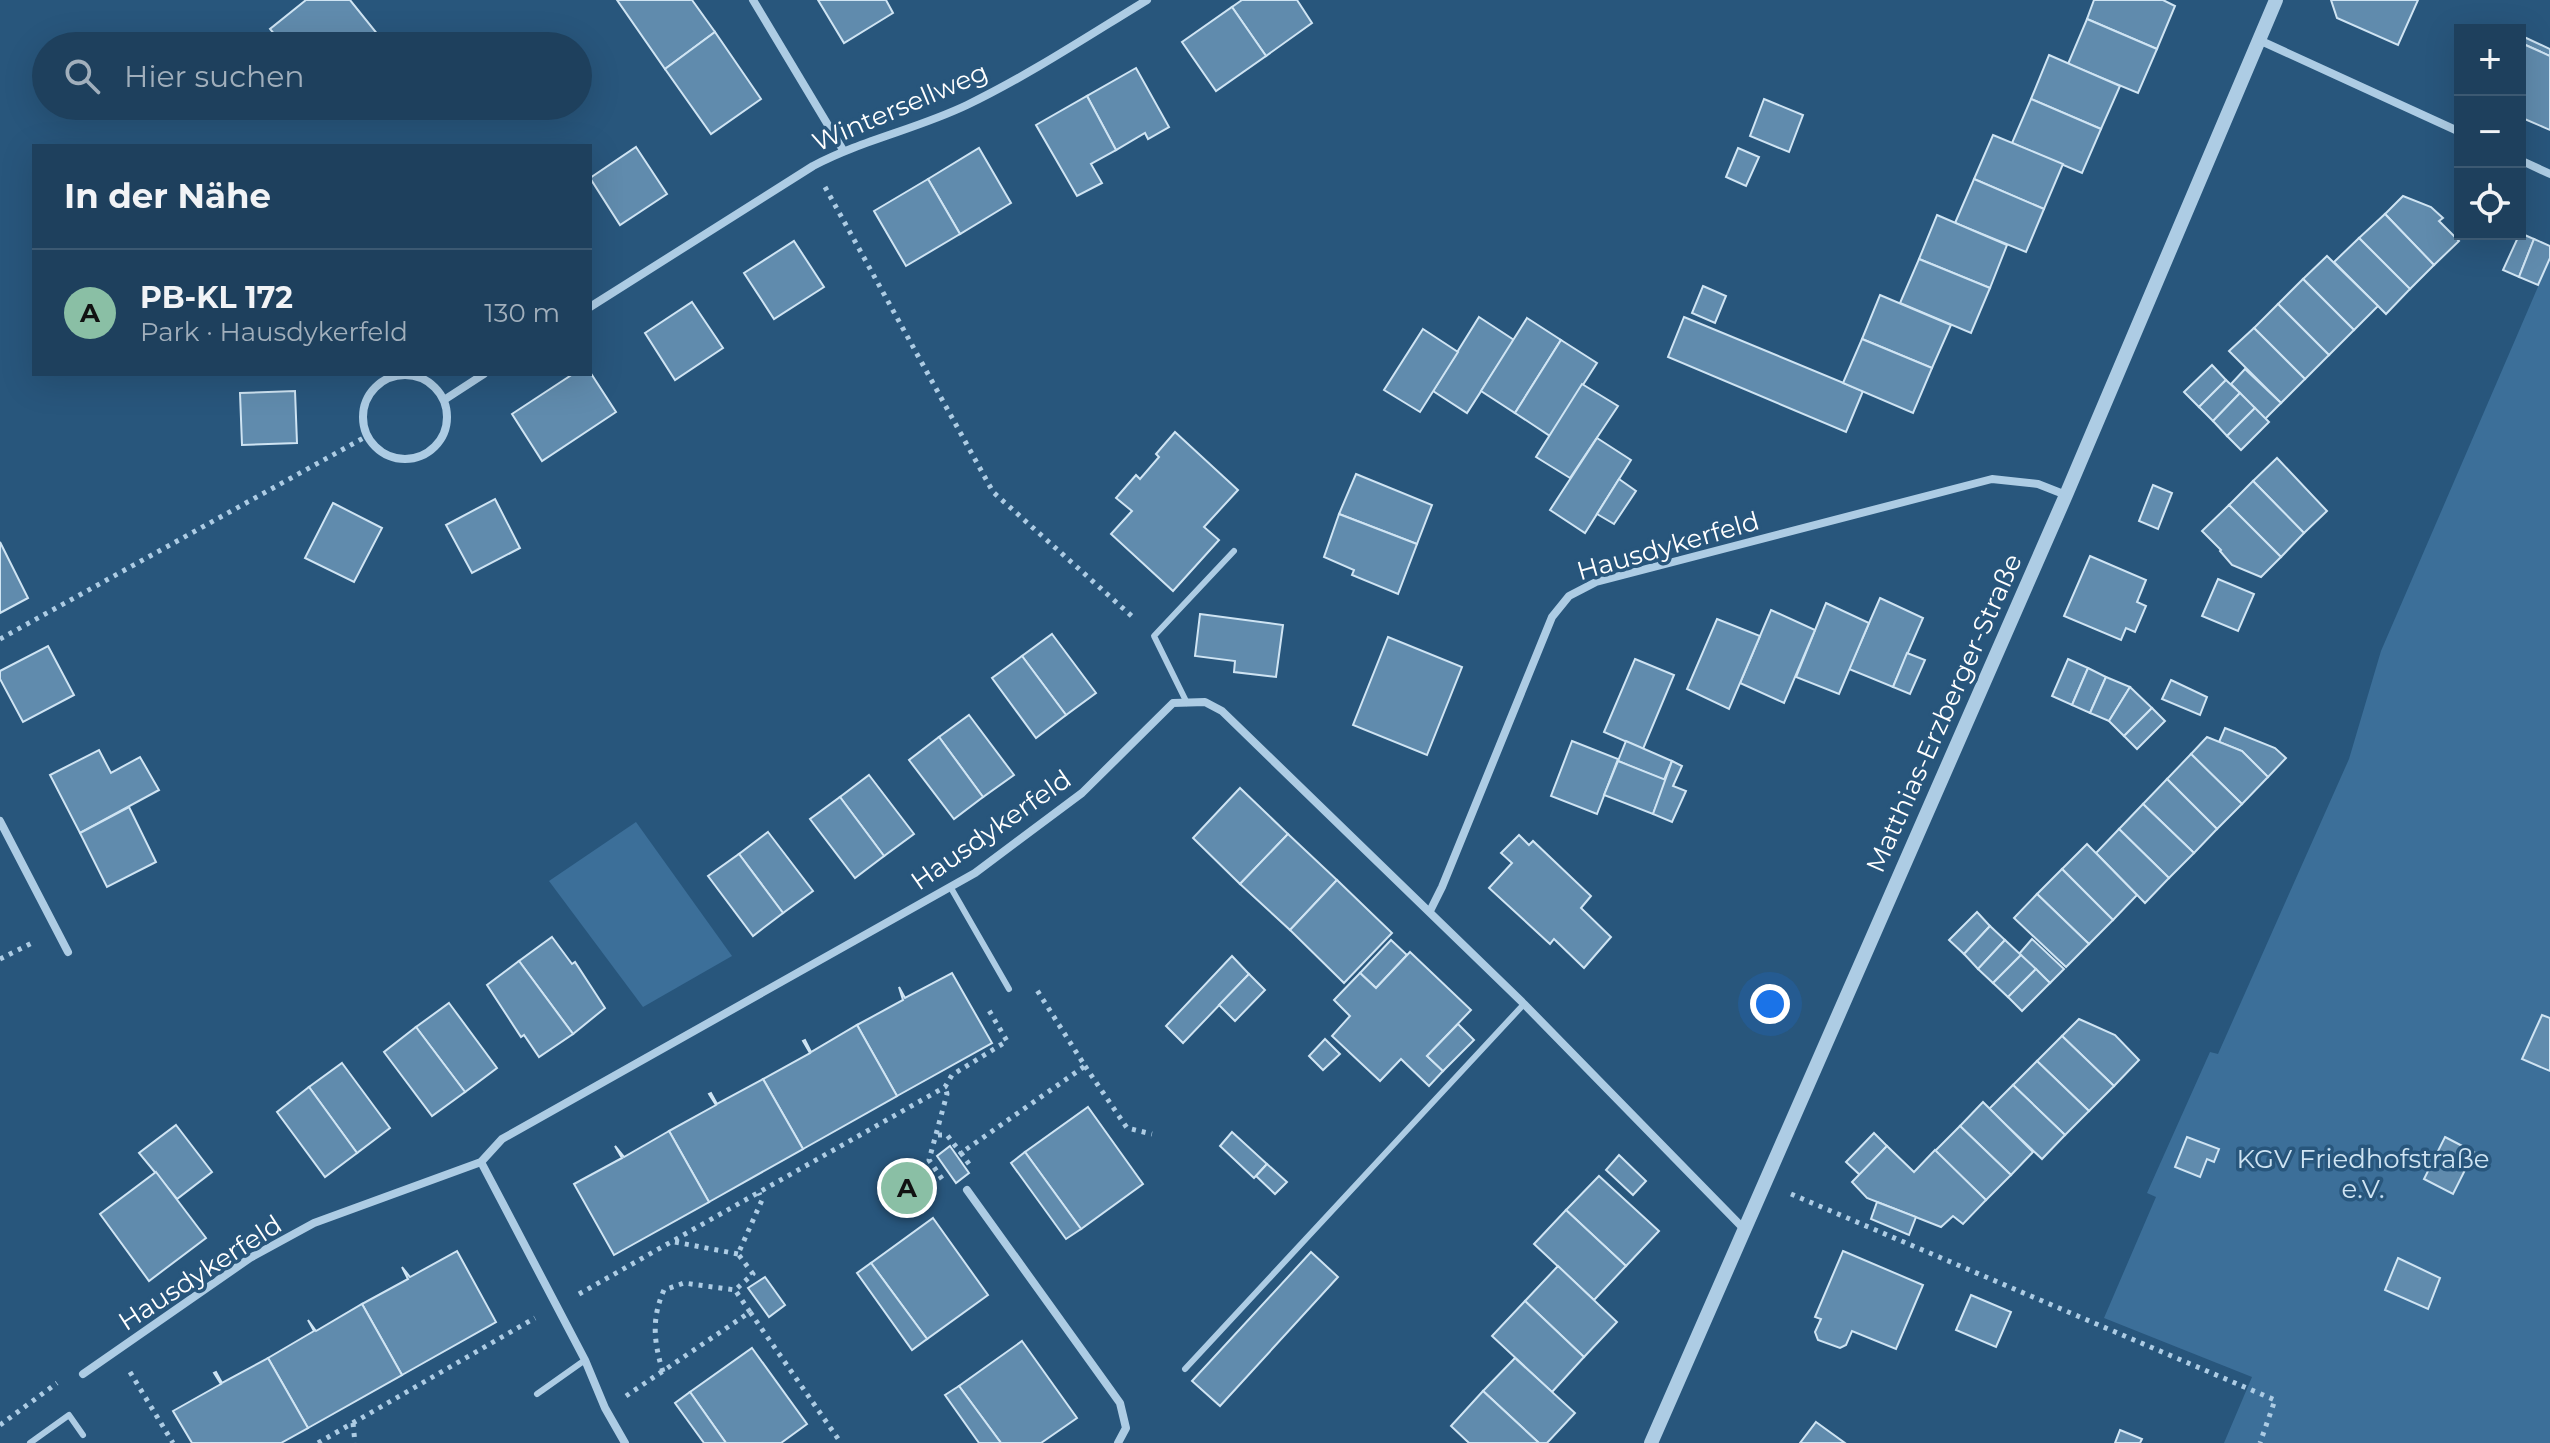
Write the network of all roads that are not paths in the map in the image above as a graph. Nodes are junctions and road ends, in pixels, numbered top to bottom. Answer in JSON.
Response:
{"nodes":[{"id":1,"x":753,"y":0,"type":"edge"},
{"id":2,"x":1147,"y":0,"type":"edge"},
{"id":3,"x":2276,"y":0,"type":"edge"},
{"id":4,"x":2259,"y":40,"type":"junction"},
{"id":5,"x":2454,"y":129,"type":"edge"},
{"id":6,"x":843,"y":150,"type":"junction"},
{"id":7,"x":2526,"y":163,"type":"edge"},
{"id":8,"x":2550,"y":174,"type":"edge"},
{"id":9,"x":592,"y":306,"type":"edge"},
{"id":10,"x":396,"y":376,"type":"edge"},
{"id":11,"x":416,"y":376,"type":"edge"},
{"id":12,"x":481,"y":376,"type":"edge"},
{"id":13,"x":444,"y":400,"type":"junction"},
{"id":14,"x":2066,"y":495,"type":"junction"},
{"id":15,"x":1234,"y":551,"type":"dead end"},
{"id":16,"x":1187,"y":703,"type":"junction"},
{"id":17,"x":0,"y":821,"type":"edge"},
{"id":18,"x":951,"y":888,"type":"junction"},
{"id":19,"x":1430,"y":911,"type":"junction"},
{"id":20,"x":68,"y":952,"type":"dead end"},
{"id":21,"x":1009,"y":989,"type":"dead end"},
{"id":22,"x":1524,"y":1004,"type":"junction"},
{"id":23,"x":481,"y":1162,"type":"junction"},
{"id":24,"x":967,"y":1190,"type":"road end"},
{"id":25,"x":1744,"y":1229,"type":"junction"},
{"id":26,"x":585,"y":1360,"type":"junction"},
{"id":27,"x":1185,"y":1369,"type":"dead end"},
{"id":28,"x":83,"y":1374,"type":"road end"},
{"id":29,"x":537,"y":1394,"type":"dead end"},
{"id":30,"x":83,"y":1435,"type":"dead end"},
{"id":31,"x":30,"y":1443,"type":"edge"},
{"id":32,"x":625,"y":1443,"type":"edge"},
{"id":33,"x":1118,"y":1443,"type":"edge"},
{"id":34,"x":1651,"y":1443,"type":"edge"}],
"edges":[{"from":1,"to":6,"type":"street"},
{"from":2,"to":6,"type":"street","name":"Wintersellweg"},
{"from":3,"to":4,"type":"street","name":"Matthias-Erzberger-Straße"},
{"from":4,"to":5,"type":"street"},
{"from":4,"to":14,"type":"street","name":"Matthias-Erzberger-Straße"},
{"from":6,"to":9,"type":"street","name":"Wintersellweg"},
{"from":7,"to":8,"type":"street"},
{"from":10,"to":13,"type":"street"},
{"from":11,"to":13,"type":"street"},
{"from":12,"to":13,"type":"street"},
{"from":14,"to":19,"type":"street","name":"Hausdykerfeld"},
{"from":14,"to":25,"type":"street","name":"Matthias-Erzberger-Straße"},
{"from":15,"to":16,"type":"lane"},
{"from":16,"to":18,"type":"street","name":"Hausdykerfeld"},
{"from":16,"to":19,"type":"street"},
{"from":17,"to":20,"type":"street"},
{"from":18,"to":21,"type":"lane"},
{"from":18,"to":23,"type":"street","name":"Hausdykerfeld"},
{"from":19,"to":22,"type":"street"},
{"from":22,"to":25,"type":"street"},
{"from":22,"to":27,"type":"lane"},
{"from":23,"to":26,"type":"street"},
{"from":23,"to":28,"type":"street","name":"Hausdykerfeld"},
{"from":24,"to":33,"type":"street"},
{"from":25,"to":34,"type":"street","name":"Matthias-Erzberger-Straße"},
{"from":26,"to":29,"type":"lane"},
{"from":26,"to":32,"type":"street"},
{"from":30,"to":31,"type":"lane"}]}
